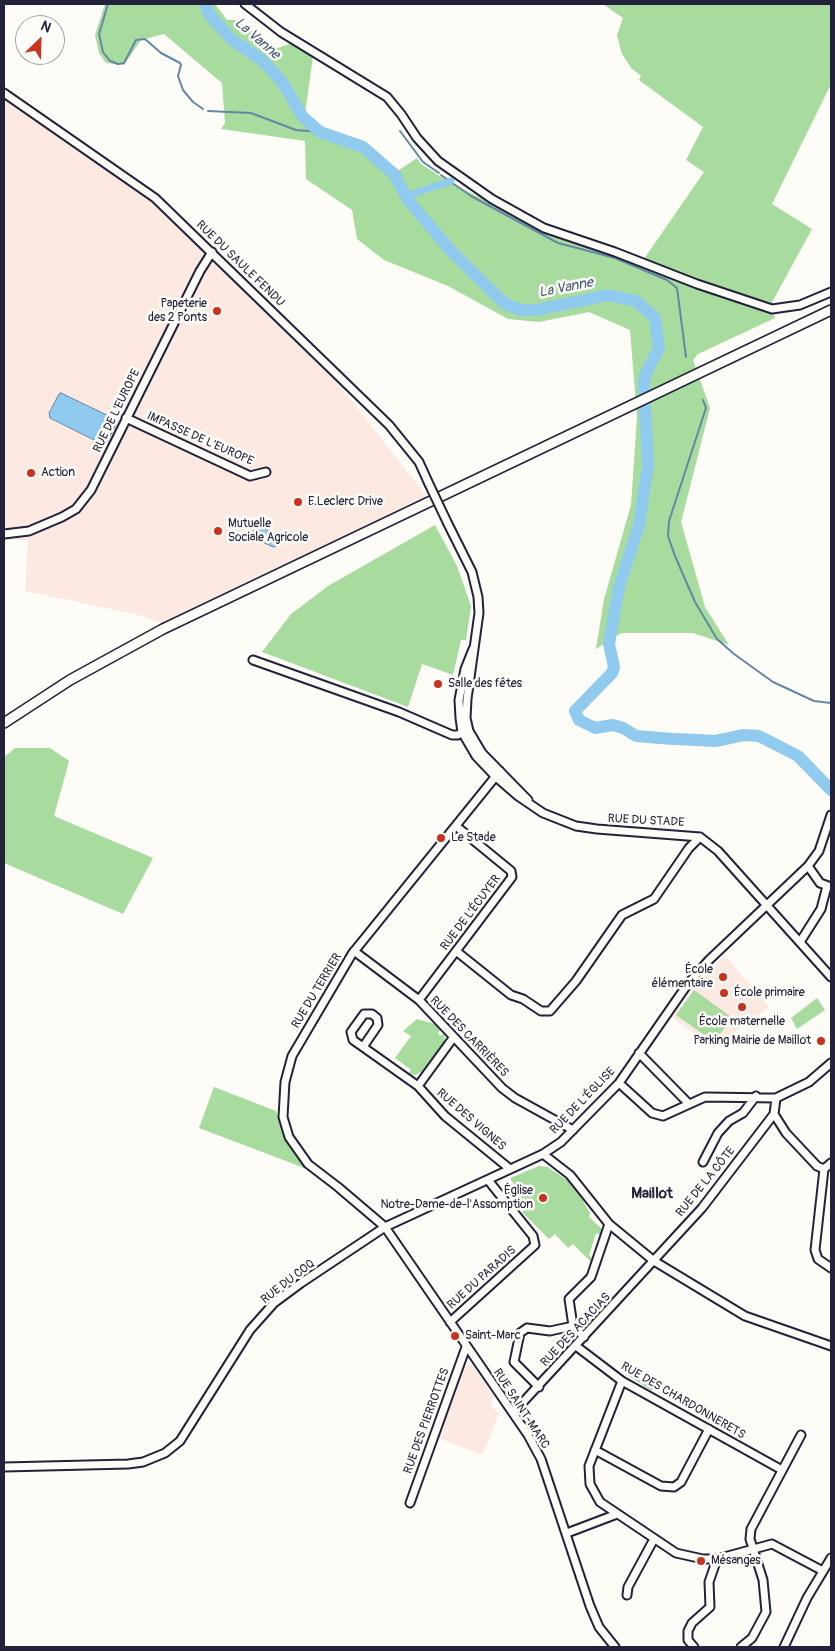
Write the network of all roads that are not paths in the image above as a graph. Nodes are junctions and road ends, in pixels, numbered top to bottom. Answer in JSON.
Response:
{"nodes":[{"id":1,"x":244,"y":4,"type":"edge"},
{"id":2,"x":4,"y":92,"type":"edge"},
{"id":3,"x":212,"y":252,"type":"junction"},
{"id":4,"x":831,"y":292,"type":"edge"},
{"id":5,"x":831,"y":310,"type":"edge"},
{"id":6,"x":126,"y":418,"type":"junction"},
{"id":7,"x":266,"y":472,"type":"dead end"},
{"id":8,"x":448,"y":524,"type":"joint"},
{"id":9,"x":4,"y":534,"type":"edge"},
{"id":10,"x":253,"y":660,"type":"dead end"},
{"id":11,"x":4,"y":723,"type":"edge"},
{"id":12,"x":466,"y":732,"type":"junction"},
{"id":13,"x":497,"y":774,"type":"junction"},
{"id":14,"x":831,"y":815,"type":"edge"},
{"id":15,"x":456,"y":826,"type":"junction"},
{"id":16,"x":700,"y":836,"type":"junction"},
{"id":17,"x":808,"y":866,"type":"junction"},
{"id":18,"x":829,"y":886,"type":"edge"},
{"id":19,"x":767,"y":904,"type":"junction"},
{"id":20,"x":800,"y":942,"type":"junction"},
{"id":21,"x":354,"y":951,"type":"junction"},
{"id":22,"x":456,"y":951,"type":"junction"},
{"id":23,"x":831,"y":977,"type":"edge"},
{"id":24,"x":418,"y":1000,"type":"junction"},
{"id":25,"x":453,"y":1038,"type":"junction"},
{"id":26,"x":363,"y":1047,"type":"junction"},
{"id":27,"x":639,"y":1053,"type":"junction"},
{"id":28,"x":831,"y":1063,"type":"edge"},
{"id":29,"x":620,"y":1083,"type":"junction"},
{"id":30,"x":418,"y":1086,"type":"junction"},
{"id":31,"x":756,"y":1096,"type":"junction"},
{"id":32,"x":776,"y":1098,"type":"junction"},
{"id":33,"x":689,"y":1104,"type":"junction"},
{"id":34,"x":774,"y":1114,"type":"junction"},
{"id":35,"x":573,"y":1130,"type":"junction"},
{"id":36,"x":543,"y":1154,"type":"junction"},
{"id":37,"x":703,"y":1162,"type":"dead end"},
{"id":38,"x":831,"y":1163,"type":"edge"},
{"id":39,"x":510,"y":1169,"type":"junction"},
{"id":40,"x":824,"y":1169,"type":"junction"},
{"id":41,"x":488,"y":1180,"type":"junction"},
{"id":42,"x":608,"y":1224,"type":"junction"},
{"id":43,"x":385,"y":1227,"type":"junction"},
{"id":44,"x":654,"y":1261,"type":"junction"},
{"id":45,"x":831,"y":1268,"type":"edge"},
{"id":46,"x":450,"y":1322,"type":"junction"},
{"id":47,"x":573,"y":1326,"type":"junction"},
{"id":48,"x":584,"y":1337,"type":"junction"},
{"id":49,"x":576,"y":1346,"type":"junction"},
{"id":50,"x":831,"y":1346,"type":"edge"},
{"id":51,"x":466,"y":1347,"type":"junction"},
{"id":52,"x":622,"y":1381,"type":"junction"},
{"id":53,"x":539,"y":1387,"type":"junction"},
{"id":54,"x":513,"y":1413,"type":"junction"},
{"id":55,"x":709,"y":1429,"type":"junction"},
{"id":56,"x":802,"y":1435,"type":"dead end"},
{"id":57,"x":595,"y":1450,"type":"junction"},
{"id":58,"x":4,"y":1467,"type":"edge"},
{"id":59,"x":782,"y":1470,"type":"junction"},
{"id":60,"x":410,"y":1503,"type":"dead end"},
{"id":61,"x":617,"y":1514,"type":"junction"},
{"id":62,"x":567,"y":1533,"type":"junction"},
{"id":63,"x":654,"y":1539,"type":"junction"},
{"id":64,"x":753,"y":1548,"type":"junction"},
{"id":65,"x":831,"y":1558,"type":"edge"},
{"id":66,"x":716,"y":1559,"type":"junction"},
{"id":67,"x":823,"y":1571,"type":"junction"},
{"id":68,"x":628,"y":1595,"type":"dead end"},
{"id":69,"x":614,"y":1647,"type":"edge"},
{"id":70,"x":694,"y":1647,"type":"edge"},
{"id":71,"x":741,"y":1647,"type":"edge"},
{"id":72,"x":784,"y":1647,"type":"edge"}],
"edges":[{"from":1,"to":4,"type":"street"},
{"from":2,"to":3,"type":"street","name":"RUE DU SAULE FENDU"},
{"from":3,"to":6,"type":"street","name":"RUE DE L'EUROPE"},
{"from":3,"to":8,"type":"street","name":"RUE DU SAULE FENDU","bridge":true},
{"from":5,"to":11,"type":"main road"},
{"from":6,"to":7,"type":"street","name":"IMPASSE DE L'EUROPE"},
{"from":6,"to":9,"type":"street","name":"RUE DE L'EUROPE"},
{"from":8,"to":12,"type":"street","name":"RUE DU STADE"},
{"from":10,"to":12,"type":"street"},
{"from":12,"to":13,"type":"street","name":"RUE DU STADE"},
{"from":13,"to":15,"type":"street","name":"RUE DU TERRIER"},
{"from":13,"to":16,"type":"street","name":"RUE DU STADE"},
{"from":14,"to":17,"type":"street","name":"RUE DE L'ÉGLISE"},
{"from":15,"to":21,"type":"street","name":"RUE DU TERRIER"},
{"from":15,"to":22,"type":"street","name":"RUE DE L’ÉCUYER"},
{"from":16,"to":19,"type":"street","name":"RUE DU STADE"},
{"from":16,"to":22,"type":"street"},
{"from":17,"to":18,"type":"street"},
{"from":17,"to":19,"type":"street","name":"RUE DE L'ÉGLISE"},
{"from":18,"to":20,"type":"street"},
{"from":19,"to":20,"type":"street","name":"RUE DU STADE"},
{"from":19,"to":27,"type":"street","name":"RUE DE L'ÉGLISE"},
{"from":20,"to":23,"type":"street","name":"RUE DU STADE"},
{"from":21,"to":24,"type":"street","name":"RUE DES CARRIÈRES"},
{"from":21,"to":43,"type":"street","name":"RUE DU TERRIER"},
{"from":22,"to":24,"type":"street","name":"RUE DE L’ÉCUYER"},
{"from":24,"to":25,"type":"street","name":"RUE DES CARRIÈRES"},
{"from":25,"to":30,"type":"street"},
{"from":25,"to":35,"type":"street","name":"RUE DES CARRIÈRES"},
{"from":26,"to":26,"type":"street","name":"RUE DES VIGNES"},
{"from":26,"to":30,"type":"street","name":"RUE DES VIGNES"},
{"from":27,"to":29,"type":"street","name":"RUE DE L'ÉGLISE"},
{"from":27,"to":33,"type":"street"},
{"from":28,"to":32,"type":"street"},
{"from":29,"to":33,"type":"street"},
{"from":29,"to":35,"type":"street","name":"RUE DE L'ÉGLISE"},
{"from":30,"to":39,"type":"street","name":"RUE DES VIGNES"},
{"from":31,"to":32,"type":"street"},
{"from":31,"to":33,"type":"street"},
{"from":31,"to":37,"type":"street"},
{"from":32,"to":34,"type":"street"},
{"from":34,"to":40,"type":"street"},
{"from":34,"to":44,"type":"street","name":"RUE DE LA CÔTE"},
{"from":35,"to":36,"type":"street","name":"RUE DE L'ÉGLISE"},
{"from":36,"to":39,"type":"street","name":"RUE DE L'ÉGLISE"},
{"from":36,"to":42,"type":"street"},
{"from":38,"to":40,"type":"street"},
{"from":39,"to":41,"type":"street","name":"RUE DE L'ÉGLISE"},
{"from":40,"to":45,"type":"street"},
{"from":41,"to":43,"type":"street","name":"RUE DE L'ÉGLISE"},
{"from":41,"to":46,"type":"street","name":"RUE DU PARADIS"},
{"from":42,"to":44,"type":"street"},
{"from":42,"to":47,"type":"street"},
{"from":43,"to":46,"type":"street","name":"RUE SAINT-MARC"},
{"from":43,"to":58,"type":"street","name":"RUE DU COQ"},
{"from":44,"to":48,"type":"street","name":"RUE DES ACACIAS"},
{"from":44,"to":50,"type":"street"},
{"from":46,"to":51,"type":"street","name":"RUE SAINT-MARC"},
{"from":47,"to":48,"type":"street"},
{"from":47,"to":53,"type":"street"},
{"from":48,"to":49,"type":"street","name":"RUE DES ACACIAS"},
{"from":49,"to":52,"type":"street","name":"RUE DES CHARDONNERETS"},
{"from":49,"to":53,"type":"street","name":"RUE DES ACACIAS"},
{"from":51,"to":54,"type":"street","name":"RUE SAINT-MARC"},
{"from":51,"to":60,"type":"street","name":"RUE DES PIERROTTES"},
{"from":52,"to":55,"type":"street","name":"RUE DES CHARDONNERETS"},
{"from":52,"to":57,"type":"street"},
{"from":53,"to":54,"type":"street","name":"RUE DES ACACIAS"},
{"from":54,"to":62,"type":"street","name":"RUE SAINT-MARC"},
{"from":55,"to":57,"type":"street"},
{"from":55,"to":59,"type":"street","name":"RUE DES CHARDONNERETS"},
{"from":56,"to":59,"type":"street"},
{"from":57,"to":61,"type":"street"},
{"from":59,"to":64,"type":"street"},
{"from":61,"to":62,"type":"street"},
{"from":61,"to":63,"type":"street"},
{"from":62,"to":69,"type":"street","name":"RUE SAINT-MARC"},
{"from":63,"to":66,"type":"street"},
{"from":63,"to":68,"type":"street"},
{"from":64,"to":66,"type":"street"},
{"from":64,"to":67,"type":"street"},
{"from":64,"to":71,"type":"street"},
{"from":65,"to":67,"type":"street"},
{"from":66,"to":70,"type":"street"},
{"from":67,"to":72,"type":"street"}]}
